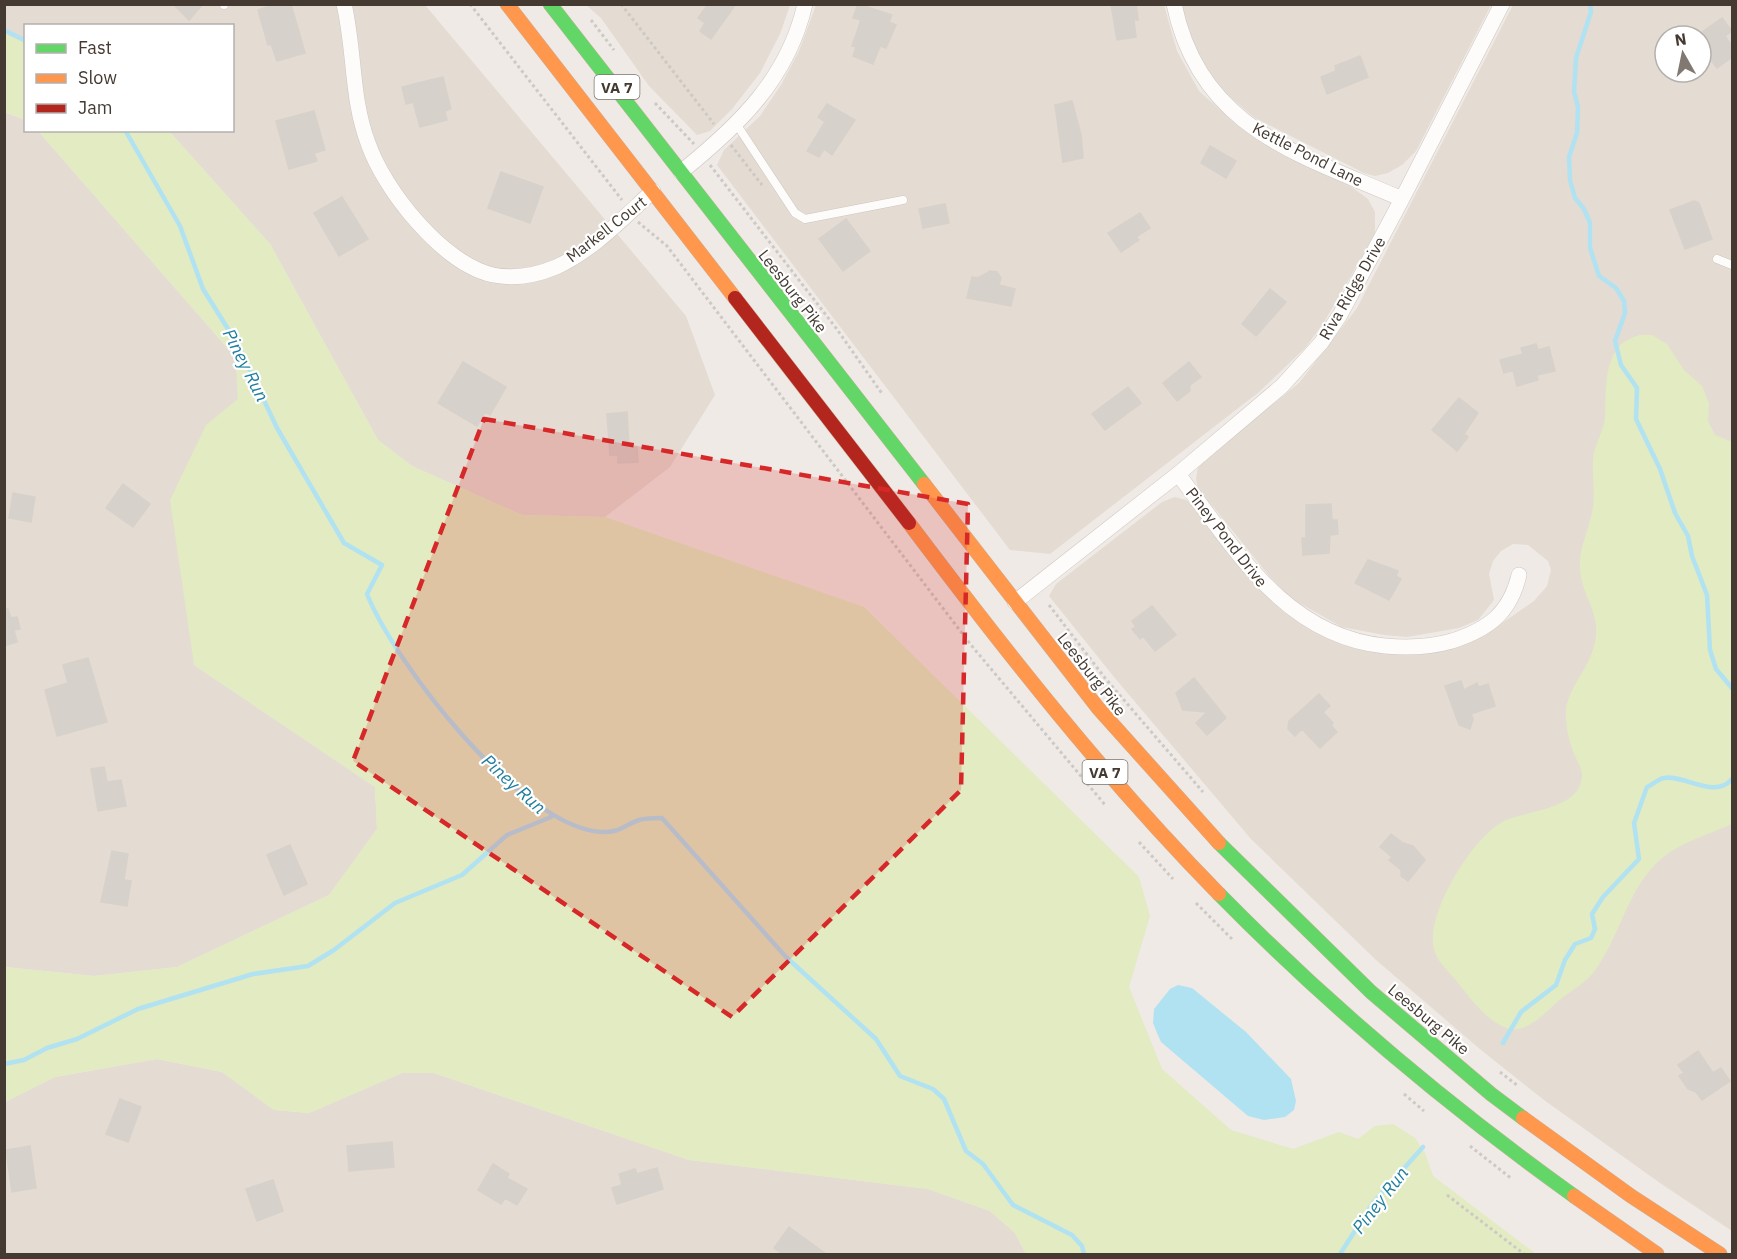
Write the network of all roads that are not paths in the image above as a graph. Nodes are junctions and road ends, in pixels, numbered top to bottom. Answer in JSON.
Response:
{"nodes":[{"id":1,"x":344,"y":4,"type":"edge"},
{"id":2,"x":507,"y":4,"type":"edge"},
{"id":3,"x":550,"y":4,"type":"edge"},
{"id":4,"x":805,"y":4,"type":"edge"},
{"id":5,"x":1174,"y":4,"type":"edge"},
{"id":6,"x":1502,"y":4,"type":"edge"},
{"id":7,"x":530,"y":31,"type":"junction"},
{"id":8,"x":578,"y":70,"type":"dead end"},
{"id":9,"x":737,"y":125,"type":"junction"},
{"id":10,"x":663,"y":171,"type":"dead end"},
{"id":11,"x":681,"y":172,"type":"junction"},
{"id":12,"x":653,"y":191,"type":"junction"},
{"id":13,"x":1402,"y":199,"type":"junction"},
{"id":14,"x":903,"y":200,"type":"dead end"},
{"id":15,"x":1716,"y":259,"type":"dead end"},
{"id":16,"x":1732,"y":265,"type":"edge"},
{"id":17,"x":1178,"y":474,"type":"junction"},
{"id":18,"x":1520,"y":575,"type":"dead end"},
{"id":19,"x":1015,"y":602,"type":"junction"},
{"id":20,"x":1657,"y":1254,"type":"edge"},
{"id":21,"x":1720,"y":1254,"type":"edge"}],
"edges":[{"from":1,"to":12,"type":"street","name":"Markell Court"},
{"from":2,"to":7,"type":"highway","number":"VA 7"},
{"from":3,"to":11,"type":"highway","name":"Leesburg Pike","number":"VA 7"},
{"from":4,"to":9,"type":"street"},
{"from":5,"to":13,"type":"street","name":"Kettle Pond Lane"},
{"from":6,"to":13,"type":"street","name":"Riva Ridge Drive"},
{"from":7,"to":8,"type":"highway"},
{"from":7,"to":12,"type":"highway","number":"VA 7"},
{"from":9,"to":11,"type":"street"},
{"from":9,"to":14,"type":"lane"},
{"from":10,"to":11,"type":"highway"},
{"from":11,"to":19,"type":"highway","name":"Leesburg Pike","number":"VA 7"},
{"from":12,"to":20,"type":"highway","number":"VA 7"},
{"from":13,"to":17,"type":"street","name":"Riva Ridge Drive"},
{"from":15,"to":16,"type":"lane"},
{"from":17,"to":18,"type":"street","name":"Piney Pond Drive"},
{"from":17,"to":19,"type":"street","name":"Riva Ridge Drive"},
{"from":19,"to":21,"type":"highway","name":"Leesburg Pike","number":"VA 7"}]}
